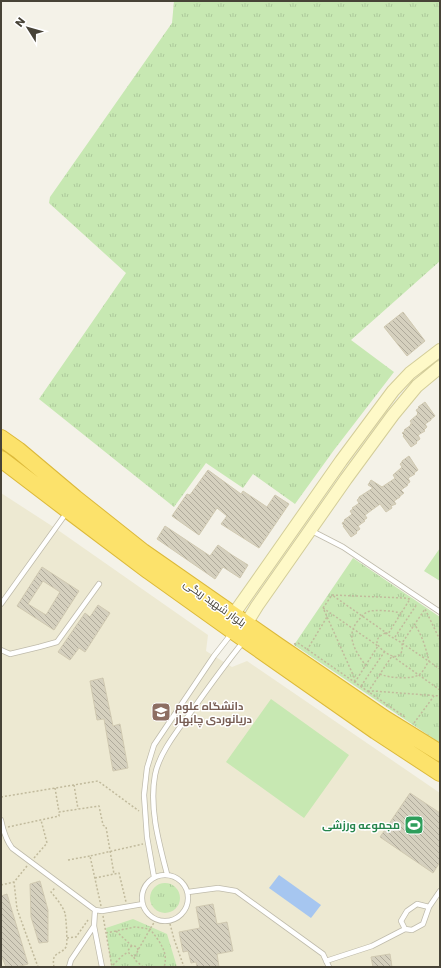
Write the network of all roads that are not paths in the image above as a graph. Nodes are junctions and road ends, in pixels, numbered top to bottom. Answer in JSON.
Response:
{"nodes":[{"id":1,"x":440,"y":350,"type":"edge"},
{"id":2,"x":440,"y":367,"type":"edge"},
{"id":3,"x":393,"y":391,"type":"junction"},
{"id":4,"x":405,"y":400,"type":"junction"},
{"id":5,"x":1,"y":438,"type":"edge"},
{"id":6,"x":1,"y":459,"type":"edge"},
{"id":7,"x":68,"y":510,"type":"junction"},
{"id":8,"x":310,"y":530,"type":"junction"},
{"id":9,"x":99,"y":584,"type":"dead end"},
{"id":10,"x":246,"y":597,"type":"junction"},
{"id":11,"x":1,"y":604,"type":"edge"},
{"id":12,"x":257,"y":606,"type":"junction"},
{"id":13,"x":440,"y":612,"type":"edge"},
{"id":14,"x":232,"y":615,"type":"junction"},
{"id":15,"x":241,"y":632,"type":"junction"},
{"id":16,"x":1,"y":650,"type":"edge"},
{"id":17,"x":440,"y":753,"type":"edge"},
{"id":18,"x":440,"y":774,"type":"edge"},
{"id":19,"x":1,"y":820,"type":"edge"},
{"id":20,"x":168,"y":874,"type":"junction"},
{"id":21,"x":154,"y":877,"type":"junction"},
{"id":22,"x":440,"y":890,"type":"edge"},
{"id":23,"x":188,"y":892,"type":"junction"},
{"id":24,"x":143,"y":904,"type":"junction"},
{"id":25,"x":429,"y":907,"type":"junction"},
{"id":26,"x":95,"y":910,"type":"junction"},
{"id":27,"x":94,"y":926,"type":"junction"},
{"id":28,"x":405,"y":928,"type":"junction"},
{"id":29,"x":326,"y":961,"type":"junction"},
{"id":30,"x":69,"y":967,"type":"edge"},
{"id":31,"x":102,"y":967,"type":"edge"},
{"id":32,"x":329,"y":967,"type":"edge"}],
"edges":[{"from":1,"to":3,"type":"street"},
{"from":2,"to":4,"type":"street"},
{"from":3,"to":4,"type":"street"},
{"from":3,"to":10,"type":"street"},
{"from":4,"to":8,"type":"street"},
{"from":5,"to":14,"type":"highway","name":"بلوار شهید ریگی"},
{"from":6,"to":7,"type":"highway","name":"بلوار شهید ریگی"},
{"from":7,"to":11,"type":"lane"},
{"from":7,"to":15,"type":"highway","name":"بلوار شهید ریگی"},
{"from":8,"to":12,"type":"street"},
{"from":8,"to":13,"type":"lane"},
{"from":9,"to":16,"type":"lane"},
{"from":10,"to":12,"type":"street"},
{"from":10,"to":14,"type":"street"},
{"from":12,"to":15,"type":"street"},
{"from":14,"to":15,"type":"highway","name":"بلوار شهید ریگی"},
{"from":15,"to":17,"type":"highway","name":"بلوار شهید ریگی"},
{"from":15,"to":18,"type":"highway","name":"بلوار شهید ریگی"},
{"from":15,"to":20,"type":"lane"},
{"from":15,"to":21,"type":"lane"},
{"from":19,"to":26,"type":"lane"},
{"from":20,"to":21,"type":"lane"},
{"from":20,"to":23,"type":"lane"},
{"from":21,"to":24,"type":"lane"},
{"from":22,"to":25,"type":"lane"},
{"from":23,"to":24,"type":"lane"},
{"from":23,"to":29,"type":"lane"},
{"from":24,"to":26,"type":"lane"},
{"from":25,"to":28,"type":"lane"},
{"from":25,"to":28,"type":"lane"},
{"from":26,"to":27,"type":"lane"},
{"from":27,"to":30,"type":"lane"},
{"from":27,"to":31,"type":"lane"},
{"from":28,"to":29,"type":"lane"},
{"from":29,"to":32,"type":"lane"}]}
